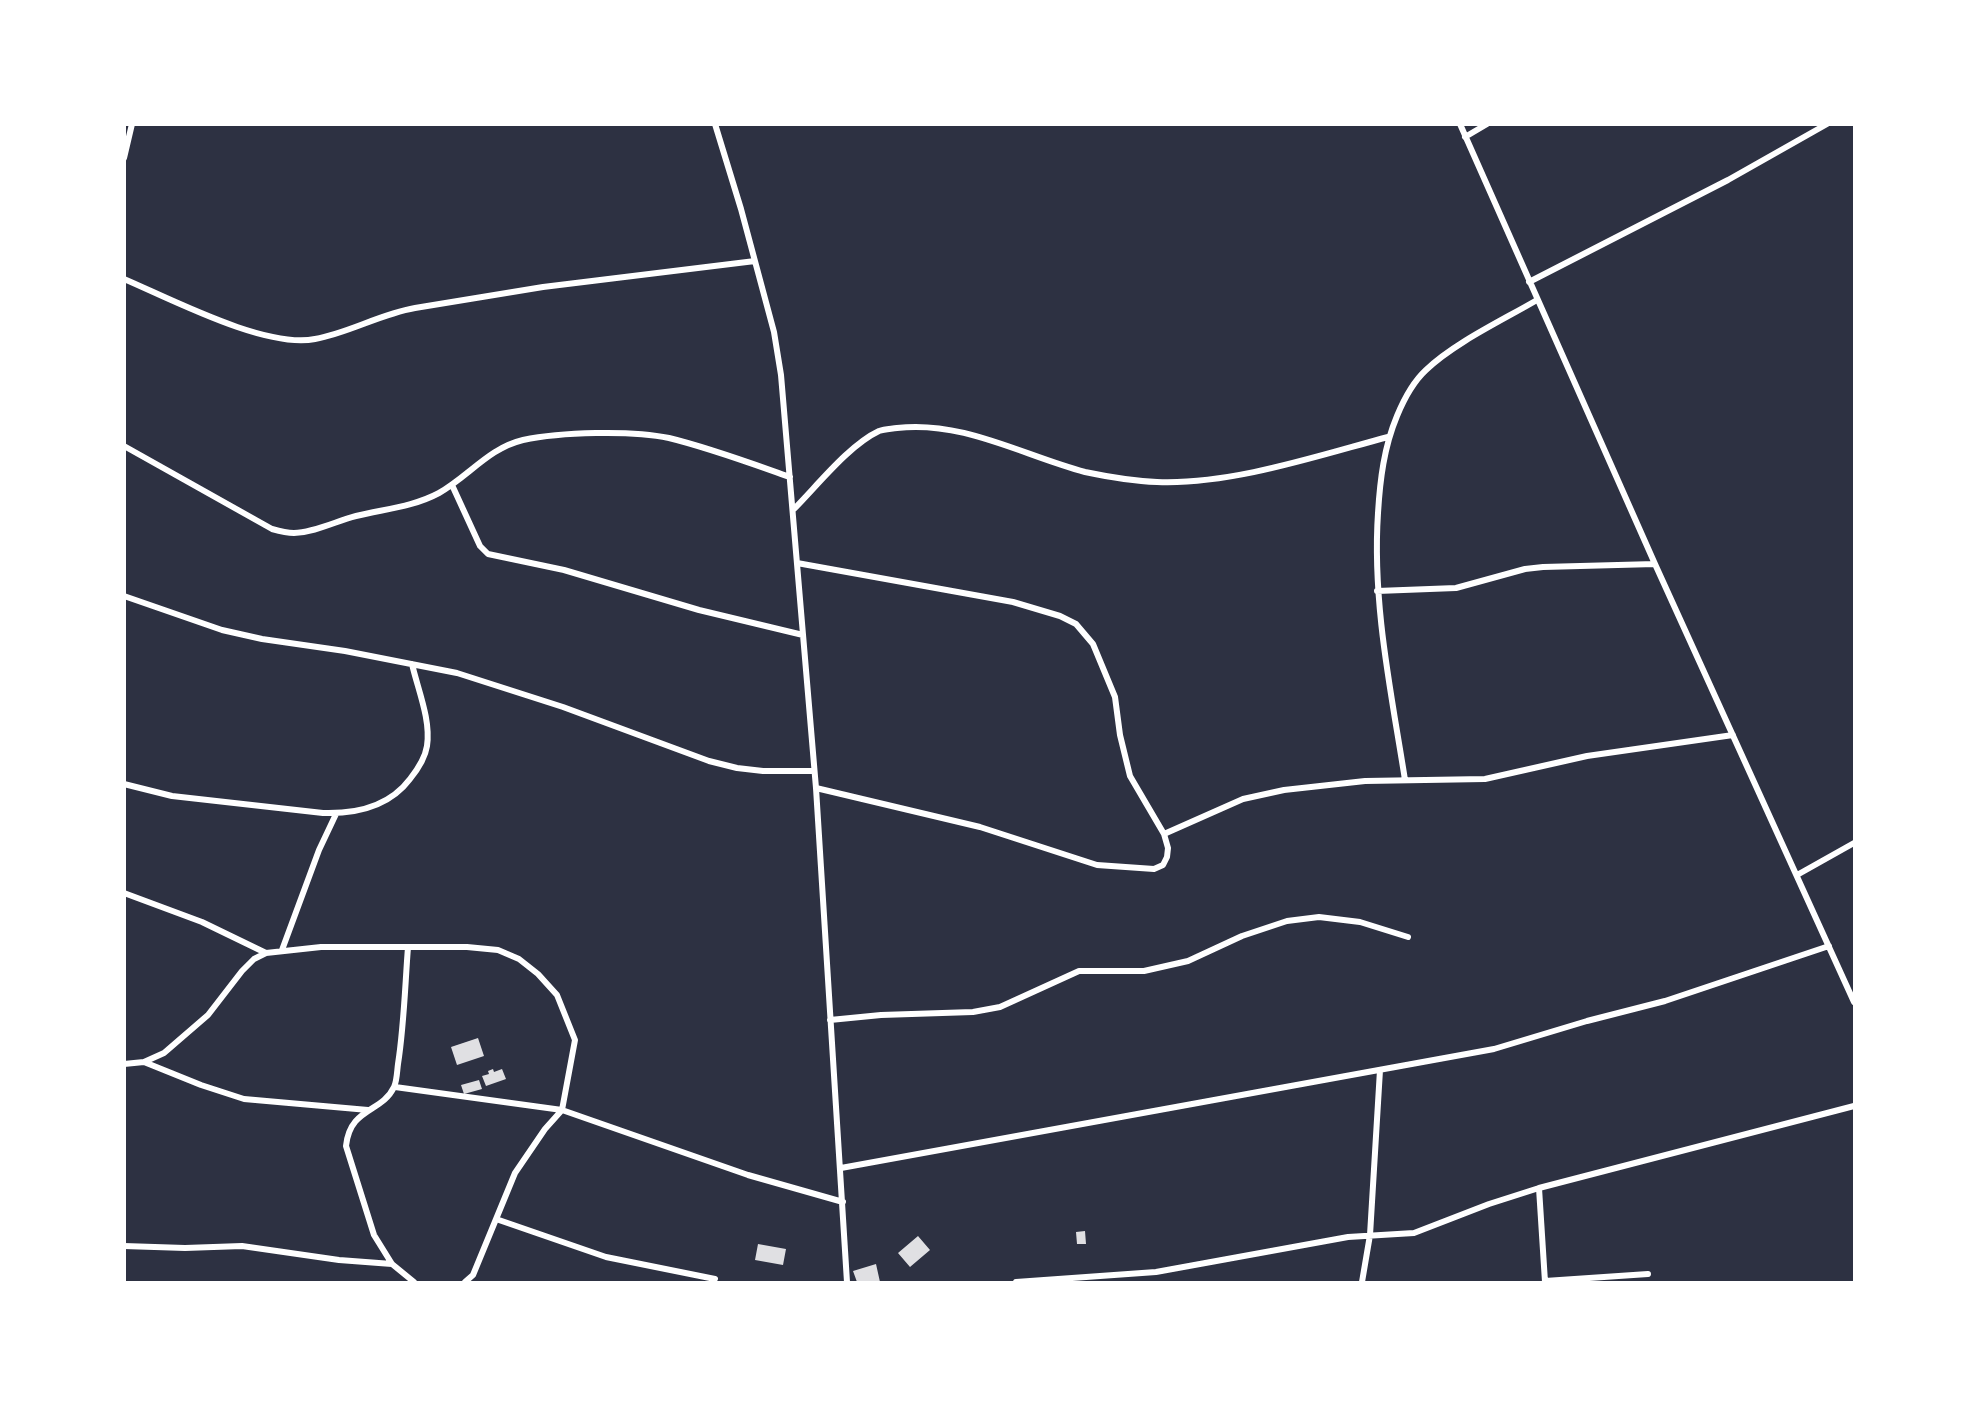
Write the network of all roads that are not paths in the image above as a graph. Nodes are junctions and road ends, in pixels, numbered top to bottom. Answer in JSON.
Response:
{"nodes":[{"id":1,"x":132,"y":124,"type":"edge"},
{"id":2,"x":715,"y":124,"type":"edge"},
{"id":3,"x":1460,"y":124,"type":"edge"},
{"id":4,"x":1487,"y":124,"type":"edge"},
{"id":5,"x":1827,"y":124,"type":"edge"},
{"id":6,"x":1465,"y":137,"type":"junction"},
{"id":7,"x":124,"y":158,"type":"edge"},
{"id":8,"x":755,"y":261,"type":"junction"},
{"id":9,"x":124,"y":279,"type":"edge"},
{"id":10,"x":1529,"y":282,"type":"junction"},
{"id":11,"x":1537,"y":300,"type":"junction"},
{"id":12,"x":1388,"y":437,"type":"junction"},
{"id":13,"x":124,"y":446,"type":"edge"},
{"id":14,"x":790,"y":477,"type":"junction"},
{"id":15,"x":452,"y":485,"type":"junction"},
{"id":16,"x":793,"y":510,"type":"junction"},
{"id":17,"x":797,"y":563,"type":"junction"},
{"id":18,"x":1655,"y":564,"type":"junction"},
{"id":19,"x":1377,"y":591,"type":"junction"},
{"id":20,"x":124,"y":596,"type":"edge"},
{"id":21,"x":803,"y":635,"type":"junction"},
{"id":22,"x":412,"y":664,"type":"junction"},
{"id":23,"x":1733,"y":735,"type":"junction"},
{"id":24,"x":814,"y":771,"type":"junction"},
{"id":25,"x":1405,"y":780,"type":"junction"},
{"id":26,"x":124,"y":784,"type":"edge"},
{"id":27,"x":816,"y":788,"type":"junction"},
{"id":28,"x":336,"y":814,"type":"junction"},
{"id":29,"x":1164,"y":834,"type":"junction"},
{"id":30,"x":1854,"y":843,"type":"edge"},
{"id":31,"x":1797,"y":875,"type":"junction"},
{"id":32,"x":124,"y":893,"type":"edge"},
{"id":33,"x":1408,"y":937,"type":"dead end"},
{"id":34,"x":1829,"y":946,"type":"junction"},
{"id":35,"x":408,"y":948,"type":"junction"},
{"id":36,"x":282,"y":950,"type":"junction"},
{"id":37,"x":266,"y":952,"type":"junction"},
{"id":38,"x":1854,"y":1002,"type":"edge"},
{"id":39,"x":830,"y":1020,"type":"junction"},
{"id":40,"x":144,"y":1062,"type":"junction"},
{"id":41,"x":124,"y":1064,"type":"edge"},
{"id":42,"x":1380,"y":1070,"type":"junction"},
{"id":43,"x":395,"y":1087,"type":"junction"},
{"id":44,"x":1854,"y":1106,"type":"edge"},
{"id":45,"x":368,"y":1110,"type":"junction"},
{"id":46,"x":562,"y":1110,"type":"junction"},
{"id":47,"x":841,"y":1168,"type":"junction"},
{"id":48,"x":1539,"y":1188,"type":"junction"},
{"id":49,"x":843,"y":1202,"type":"junction"},
{"id":50,"x":496,"y":1219,"type":"junction"},
{"id":51,"x":1370,"y":1235,"type":"junction"},
{"id":52,"x":124,"y":1246,"type":"edge"},
{"id":53,"x":392,"y":1264,"type":"junction"},
{"id":54,"x":1648,"y":1274,"type":"dead end"},
{"id":55,"x":715,"y":1279,"type":"dead end"},
{"id":56,"x":414,"y":1282,"type":"edge"},
{"id":57,"x":465,"y":1282,"type":"edge"},
{"id":58,"x":847,"y":1282,"type":"edge"},
{"id":59,"x":1016,"y":1282,"type":"edge"},
{"id":60,"x":1362,"y":1282,"type":"edge"},
{"id":61,"x":1545,"y":1282,"type":"edge"}],
"edges":[{"from":1,"to":7,"type":"street"},
{"from":2,"to":8,"type":"street"},
{"from":3,"to":6,"type":"street"},
{"from":4,"to":6,"type":"street"},
{"from":5,"to":10,"type":"street"},
{"from":6,"to":10,"type":"street"},
{"from":8,"to":9,"type":"street"},
{"from":8,"to":14,"type":"street"},
{"from":10,"to":11,"type":"street"},
{"from":11,"to":12,"type":"street"},
{"from":11,"to":18,"type":"street"},
{"from":12,"to":16,"type":"street"},
{"from":12,"to":19,"type":"street"},
{"from":13,"to":15,"type":"street"},
{"from":14,"to":15,"type":"street"},
{"from":14,"to":16,"type":"street"},
{"from":15,"to":21,"type":"street"},
{"from":16,"to":17,"type":"street"},
{"from":17,"to":21,"type":"street"},
{"from":17,"to":29,"type":"street"},
{"from":18,"to":19,"type":"street"},
{"from":18,"to":23,"type":"street"},
{"from":19,"to":25,"type":"street"},
{"from":20,"to":22,"type":"street"},
{"from":21,"to":24,"type":"street"},
{"from":22,"to":24,"type":"street"},
{"from":22,"to":28,"type":"street"},
{"from":23,"to":25,"type":"street"},
{"from":23,"to":31,"type":"street"},
{"from":24,"to":27,"type":"street"},
{"from":25,"to":29,"type":"street"},
{"from":26,"to":28,"type":"street"},
{"from":27,"to":29,"type":"street"},
{"from":27,"to":39,"type":"street"},
{"from":28,"to":36,"type":"street"},
{"from":30,"to":31,"type":"street"},
{"from":31,"to":34,"type":"street"},
{"from":32,"to":37,"type":"street"},
{"from":33,"to":39,"type":"street"},
{"from":34,"to":38,"type":"street"},
{"from":34,"to":42,"type":"street"},
{"from":35,"to":36,"type":"street"},
{"from":35,"to":43,"type":"street"},
{"from":35,"to":46,"type":"street"},
{"from":36,"to":37,"type":"street"},
{"from":37,"to":40,"type":"street"},
{"from":39,"to":47,"type":"street"},
{"from":40,"to":41,"type":"street"},
{"from":40,"to":45,"type":"street"},
{"from":42,"to":47,"type":"street"},
{"from":42,"to":51,"type":"street"},
{"from":43,"to":45,"type":"street"},
{"from":43,"to":46,"type":"street"},
{"from":44,"to":48,"type":"street"},
{"from":45,"to":53,"type":"street"},
{"from":46,"to":49,"type":"street"},
{"from":46,"to":50,"type":"street"},
{"from":47,"to":49,"type":"street"},
{"from":48,"to":51,"type":"street"},
{"from":48,"to":61,"type":"street"},
{"from":49,"to":58,"type":"street"},
{"from":50,"to":55,"type":"street"},
{"from":50,"to":57,"type":"street"},
{"from":51,"to":59,"type":"street"},
{"from":51,"to":60,"type":"street"},
{"from":52,"to":53,"type":"street"},
{"from":53,"to":56,"type":"street"},
{"from":54,"to":61,"type":"street"}]}
